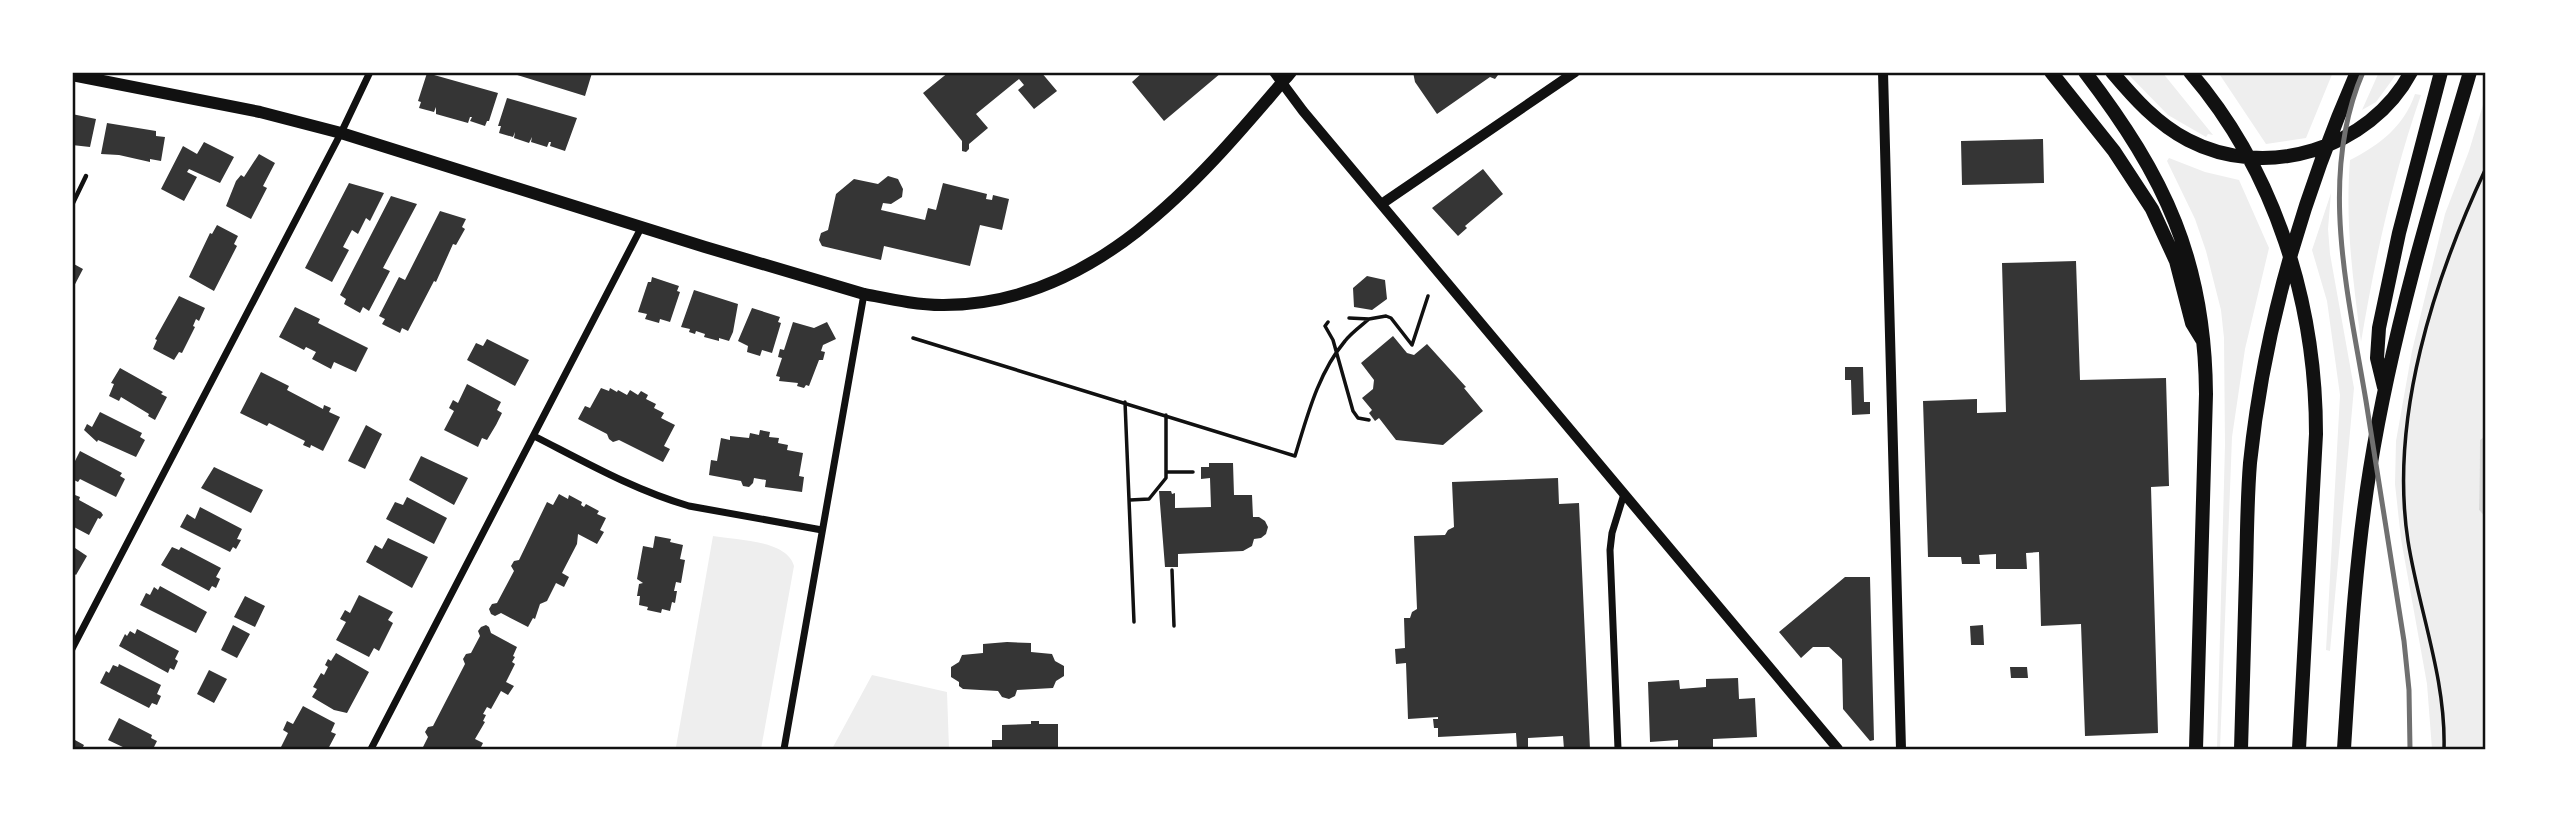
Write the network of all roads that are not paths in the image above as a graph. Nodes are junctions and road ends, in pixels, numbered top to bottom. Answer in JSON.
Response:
{"nodes":[{"id":1,"x":370,"y":72,"type":"edge"},
{"id":2,"x":1292,"y":72,"type":"edge"},
{"id":3,"x":1575,"y":72,"type":"edge"},
{"id":4,"x":1883,"y":72,"type":"edge"},
{"id":5,"x":2051,"y":72,"type":"edge"},
{"id":6,"x":2085,"y":72,"type":"edge"},
{"id":7,"x":2112,"y":72,"type":"edge"},
{"id":8,"x":2190,"y":72,"type":"edge"},
{"id":9,"x":2357,"y":72,"type":"edge"},
{"id":10,"x":2411,"y":72,"type":"edge"},
{"id":11,"x":2441,"y":72,"type":"edge"},
{"id":12,"x":2470,"y":72,"type":"edge"},
{"id":13,"x":72,"y":75,"type":"edge"},
{"id":14,"x":1278,"y":77,"type":"edge"},
{"id":15,"x":341,"y":134,"type":"junction"},
{"id":16,"x":86,"y":176,"type":"dead end"},
{"id":17,"x":1383,"y":204,"type":"junction"},
{"id":18,"x":72,"y":205,"type":"edge"},
{"id":19,"x":641,"y":228,"type":"junction"},
{"id":20,"x":864,"y":294,"type":"junction"},
{"id":21,"x":2205,"y":342,"type":"junction"},
{"id":22,"x":2385,"y":388,"type":"junction"},
{"id":23,"x":534,"y":436,"type":"junction"},
{"id":24,"x":1624,"y":494,"type":"junction"},
{"id":25,"x":822,"y":530,"type":"junction"},
{"id":26,"x":72,"y":649,"type":"edge"},
{"id":27,"x":371,"y":749,"type":"edge"},
{"id":28,"x":784,"y":749,"type":"edge"},
{"id":29,"x":1618,"y":749,"type":"edge"},
{"id":30,"x":1838,"y":749,"type":"edge"},
{"id":31,"x":1901,"y":749,"type":"edge"},
{"id":32,"x":2196,"y":749,"type":"edge"},
{"id":33,"x":2241,"y":749,"type":"edge"},
{"id":34,"x":2299,"y":749,"type":"edge"},
{"id":35,"x":2344,"y":749,"type":"edge"}],
"edges":[{"from":1,"to":15,"type":"street"},
{"from":2,"to":14,"type":"main road"},
{"from":3,"to":17,"type":"street"},
{"from":4,"to":31,"type":"street"},
{"from":5,"to":21,"type":"highway"},
{"from":6,"to":21,"type":"highway"},
{"from":7,"to":10,"type":"highway"},
{"from":8,"to":34,"type":"highway"},
{"from":9,"to":33,"type":"highway"},
{"from":11,"to":22,"type":"highway"},
{"from":12,"to":22,"type":"highway"},
{"from":13,"to":15,"type":"main road"},
{"from":14,"to":17,"type":"street"},
{"from":14,"to":20,"type":"main road"},
{"from":15,"to":19,"type":"main road"},
{"from":15,"to":26,"type":"street"},
{"from":16,"to":18,"type":"lane"},
{"from":17,"to":24,"type":"street"},
{"from":19,"to":20,"type":"main road"},
{"from":19,"to":23,"type":"street"},
{"from":20,"to":25,"type":"street"},
{"from":21,"to":32,"type":"highway"},
{"from":22,"to":35,"type":"highway"},
{"from":23,"to":25,"type":"street"},
{"from":23,"to":27,"type":"street"},
{"from":24,"to":29,"type":"street"},
{"from":24,"to":30,"type":"street"},
{"from":25,"to":28,"type":"street"}]}
